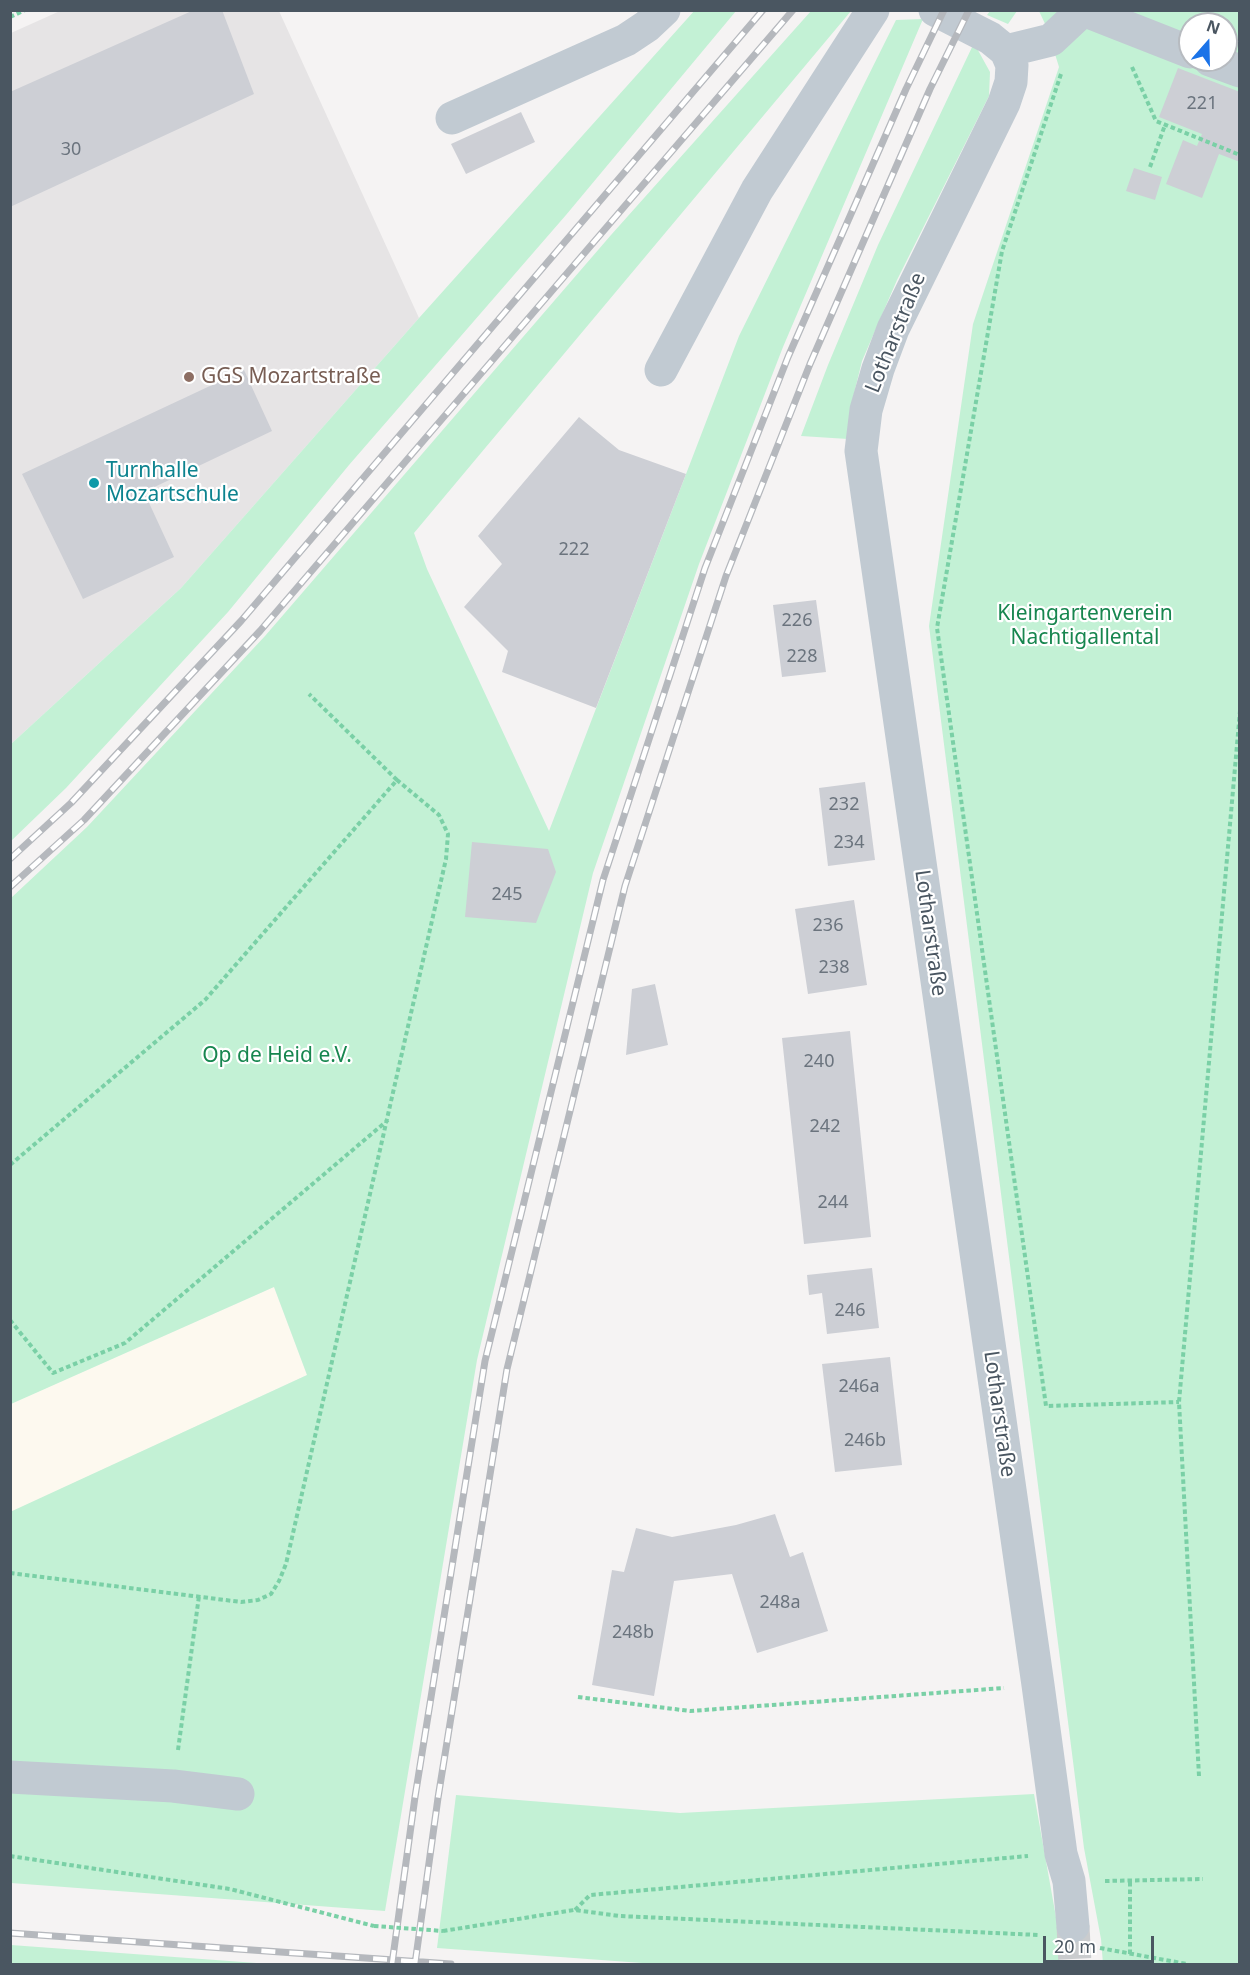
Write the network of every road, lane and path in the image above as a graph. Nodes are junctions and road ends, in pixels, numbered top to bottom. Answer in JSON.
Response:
{"nodes":[{"id":1,"x":25,"y":10,"type":"edge"},
{"id":2,"x":664,"y":10,"type":"edge"},
{"id":3,"x":873,"y":10,"type":"edge"},
{"id":4,"x":935,"y":10,"type":"edge"},
{"id":5,"x":10,"y":17,"type":"edge"},
{"id":6,"x":1085,"y":19,"type":"edge"},
{"id":7,"x":1178,"y":48,"type":"edge"},
{"id":8,"x":1006,"y":51,"type":"junction"},
{"id":9,"x":452,"y":118,"type":"dead end"},
{"id":10,"x":1165,"y":125,"type":"junction"},
{"id":11,"x":1239,"y":155,"type":"edge"},
{"id":12,"x":1150,"y":167,"type":"dead end"},
{"id":13,"x":661,"y":370,"type":"dead end"},
{"id":14,"x":309,"y":694,"type":"dead end"},
{"id":15,"x":1239,"y":711,"type":"edge"},
{"id":16,"x":397,"y":780,"type":"junction"},
{"id":17,"x":388,"y":1119,"type":"junction"},
{"id":18,"x":10,"y":1166,"type":"edge"},
{"id":19,"x":10,"y":1320,"type":"edge"},
{"id":20,"x":1179,"y":1402,"type":"junction"},
{"id":21,"x":10,"y":1573,"type":"edge"},
{"id":22,"x":199,"y":1596,"type":"junction"},
{"id":23,"x":1038,"y":1685,"type":"junction"},
{"id":24,"x":578,"y":1697,"type":"dead end"},
{"id":25,"x":1200,"y":1776,"type":"dead end"},
{"id":26,"x":10,"y":1777,"type":"edge"},
{"id":27,"x":173,"y":1786,"type":"junction"},
{"id":28,"x":238,"y":1794,"type":"dead end"},
{"id":29,"x":1061,"y":1854,"type":"junction"},
{"id":30,"x":10,"y":1856,"type":"edge"},
{"id":31,"x":1203,"y":1879,"type":"dead end"},
{"id":32,"x":574,"y":1910,"type":"junction"},
{"id":33,"x":1073,"y":1926,"type":"tunnel mouth"},
{"id":34,"x":1042,"y":1935,"type":"dead end"},
{"id":35,"x":1097,"y":1947,"type":"dead end"},
{"id":36,"x":1130,"y":1954,"type":"junction"},
{"id":37,"x":1187,"y":1965,"type":"edge"}],
"edges":[{"from":1,"to":5,"type":"path"},
{"from":2,"to":9,"type":"street"},
{"from":3,"to":13,"type":"street"},
{"from":4,"to":8,"type":"street"},
{"from":6,"to":7,"type":"street"},
{"from":6,"to":8,"type":"street"},
{"from":6,"to":10,"type":"path"},
{"from":6,"to":20,"type":"path"},
{"from":8,"to":23,"type":"street","name":"Lotharstraße"},
{"from":10,"to":11,"type":"path"},
{"from":10,"to":12,"type":"path"},
{"from":14,"to":16,"type":"path"},
{"from":15,"to":20,"type":"path"},
{"from":16,"to":17,"type":"path"},
{"from":16,"to":18,"type":"path"},
{"from":17,"to":19,"type":"path"},
{"from":17,"to":22,"type":"path"},
{"from":20,"to":25,"type":"path"},
{"from":21,"to":22,"type":"path"},
{"from":22,"to":27,"type":"path"},
{"from":23,"to":24,"type":"path"},
{"from":23,"to":29,"type":"street","name":"Lotharstraße"},
{"from":26,"to":27,"type":"street"},
{"from":27,"to":28,"type":"street"},
{"from":29,"to":32,"type":"path"},
{"from":29,"to":33,"type":"street","name":"Lotharstraße"},
{"from":30,"to":32,"type":"path","bridge":true},
{"from":31,"to":36,"type":"path"},
{"from":32,"to":34,"type":"path"},
{"from":35,"to":36,"type":"path"},
{"from":36,"to":37,"type":"path"}]}
